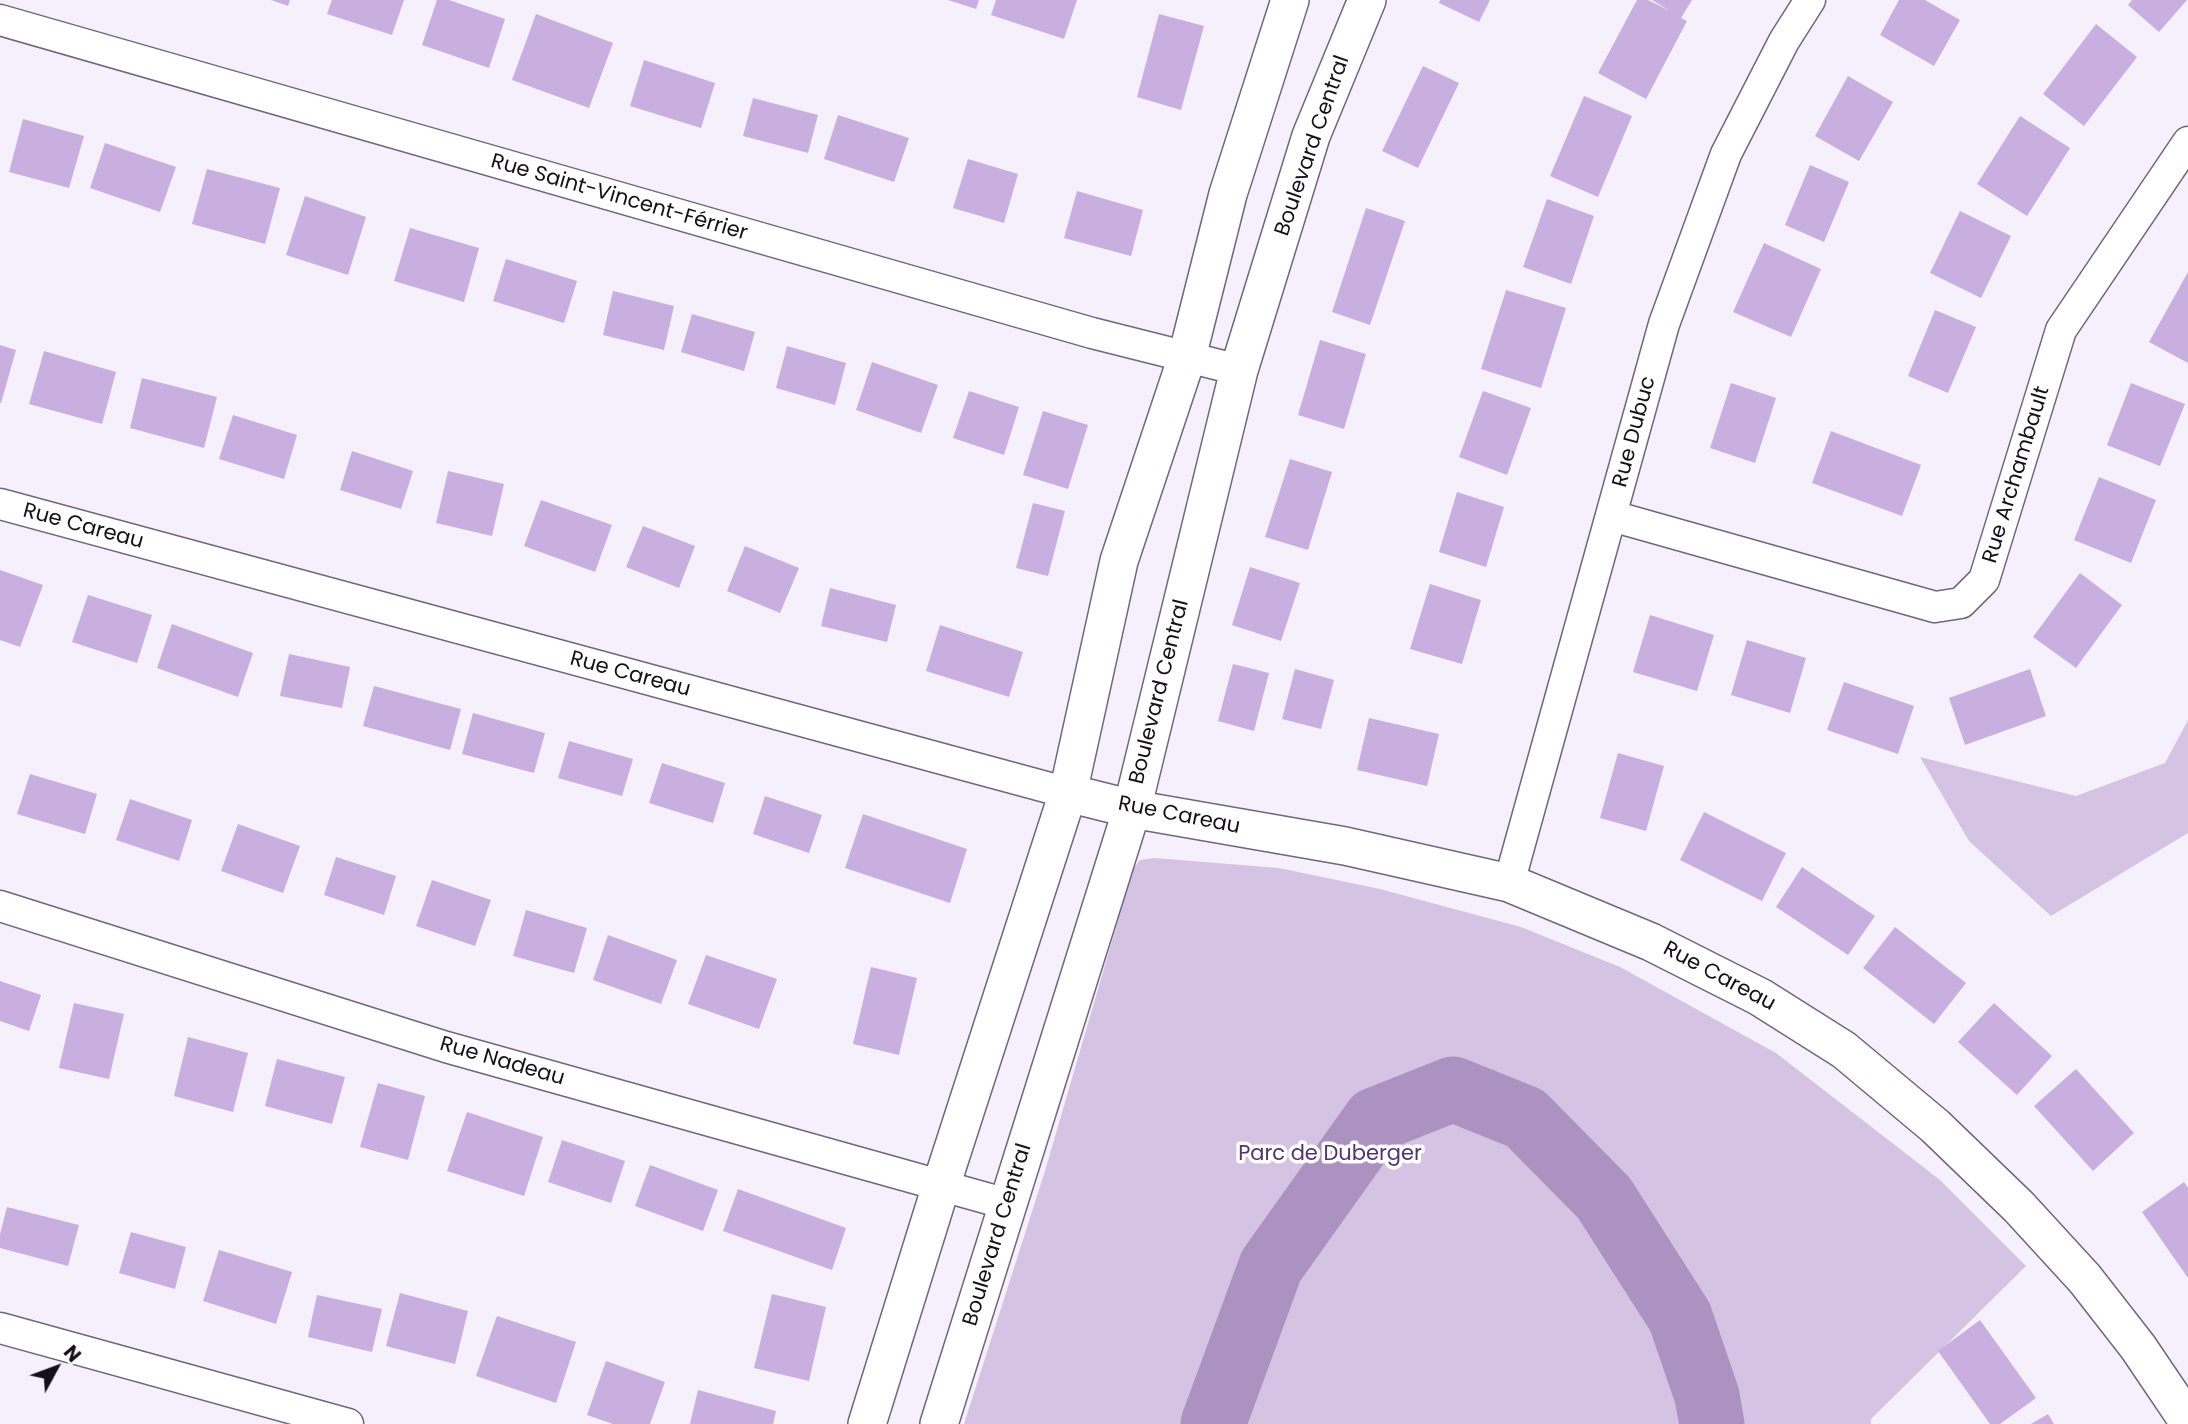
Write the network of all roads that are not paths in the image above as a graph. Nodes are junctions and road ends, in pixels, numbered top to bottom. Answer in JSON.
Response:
{"nodes":[{"id":1,"x":1290,"y":0,"type":"edge"},
{"id":2,"x":1367,"y":0,"type":"edge"},
{"id":3,"x":1810,"y":0,"type":"edge"},
{"id":4,"x":0,"y":20,"type":"edge"},
{"id":5,"x":2188,"y":142,"type":"edge"},
{"id":6,"x":1187,"y":357,"type":"junction"},
{"id":7,"x":1239,"y":369,"type":"junction"},
{"id":8,"x":0,"y":504,"type":"edge"},
{"id":9,"x":1612,"y":516,"type":"junction"},
{"id":10,"x":1068,"y":793,"type":"junction"},
{"id":11,"x":1132,"y":808,"type":"junction"},
{"id":12,"x":1509,"y":883,"type":"junction"},
{"id":13,"x":0,"y":906,"type":"edge"},
{"id":14,"x":941,"y":1186,"type":"junction"},
{"id":15,"x":1007,"y":1204,"type":"junction"},
{"id":16,"x":0,"y":1328,"type":"edge"},
{"id":17,"x":2188,"y":1421,"type":"edge"},
{"id":18,"x":348,"y":1424,"type":"edge"},
{"id":19,"x":867,"y":1424,"type":"edge"},
{"id":20,"x":939,"y":1424,"type":"edge"}],
"edges":[{"from":1,"to":6,"type":"street"},
{"from":2,"to":7,"type":"street","name":"Boulevard Central"},
{"from":3,"to":9,"type":"street","name":"Rue Dubuc"},
{"from":4,"to":6,"type":"street","name":"Rue Saint-Vincent-Férrier"},
{"from":5,"to":9,"type":"street","name":"Rue Archambault"},
{"from":6,"to":7,"type":"street","name":"Rue Saint-Vincent-Férrier"},
{"from":6,"to":10,"type":"street"},
{"from":7,"to":11,"type":"street","name":"Boulevard Central"},
{"from":8,"to":10,"type":"street","name":"Rue Careau"},
{"from":9,"to":12,"type":"street","name":"Rue Dubuc"},
{"from":10,"to":11,"type":"street","name":"Rue Careau"},
{"from":10,"to":14,"type":"street"},
{"from":11,"to":12,"type":"street","name":"Rue Careau"},
{"from":11,"to":15,"type":"street","name":"Boulevard Central"},
{"from":12,"to":17,"type":"street","name":"Rue Careau"},
{"from":13,"to":14,"type":"street","name":"Rue Nadeau"},
{"from":14,"to":15,"type":"street","name":"Rue Nadeau"},
{"from":14,"to":19,"type":"street"},
{"from":15,"to":20,"type":"street","name":"Boulevard Central"},
{"from":16,"to":18,"type":"street"}]}
